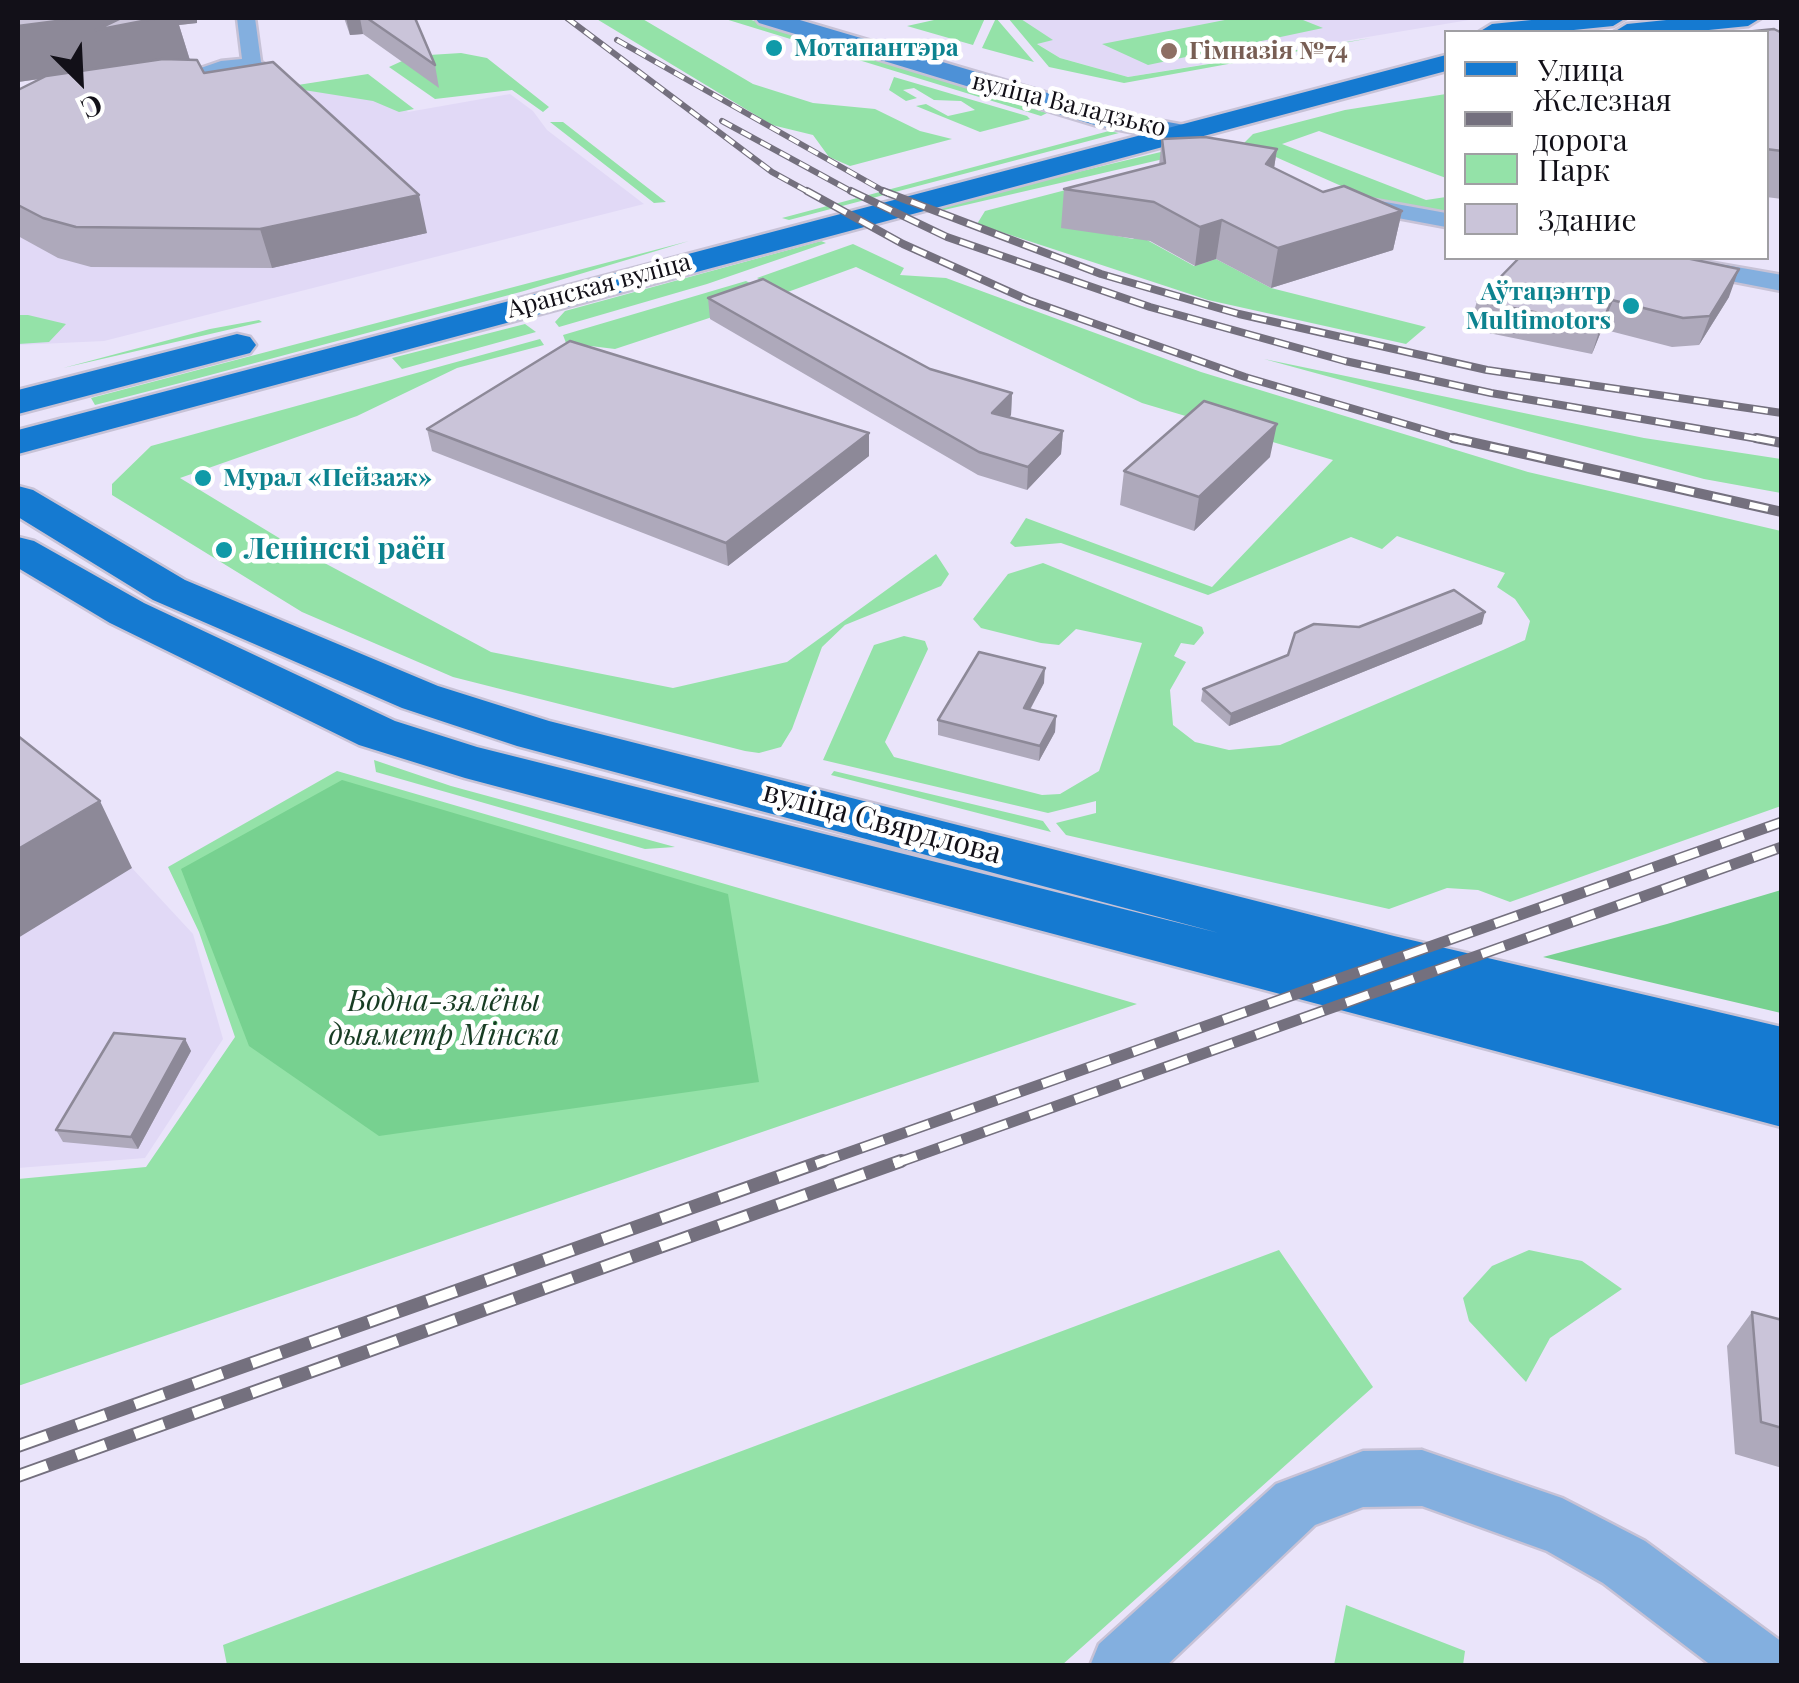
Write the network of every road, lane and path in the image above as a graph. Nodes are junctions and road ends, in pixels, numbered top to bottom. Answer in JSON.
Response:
{"nodes":[{"id":1,"x":246,"y":18,"type":"edge"},
{"id":2,"x":768,"y":18,"type":"edge"},
{"id":3,"x":822,"y":18,"type":"edge"},
{"id":4,"x":1613,"y":18,"type":"edge"},
{"id":5,"x":1748,"y":18,"type":"edge"},
{"id":6,"x":1509,"y":30,"type":"edge"},
{"id":7,"x":1643,"y":30,"type":"edge"},
{"id":8,"x":1444,"y":39,"type":"edge"},
{"id":9,"x":1388,"y":50,"type":"dead end"},
{"id":10,"x":251,"y":61,"type":"junction"},
{"id":11,"x":1444,"y":65,"type":"edge"},
{"id":12,"x":202,"y":80,"type":"junction"},
{"id":13,"x":164,"y":86,"type":"edge"},
{"id":14,"x":1157,"y":107,"type":"junction"},
{"id":15,"x":1108,"y":120,"type":"junction"},
{"id":16,"x":1180,"y":132,"type":"junction"},
{"id":17,"x":1054,"y":135,"type":"dead end"},
{"id":18,"x":1218,"y":148,"type":"edge"},
{"id":19,"x":999,"y":150,"type":"dead end"},
{"id":20,"x":942,"y":164,"type":"dead end"},
{"id":21,"x":1317,"y":192,"type":"edge"},
{"id":22,"x":1444,"y":220,"type":"edge"},
{"id":23,"x":746,"y":247,"type":"junction"},
{"id":24,"x":586,"y":256,"type":"dead end"},
{"id":25,"x":1659,"y":260,"type":"edge"},
{"id":26,"x":1782,"y":283,"type":"edge"},
{"id":27,"x":270,"y":337,"type":"dead end"},
{"id":28,"x":18,"y":402,"type":"edge"},
{"id":29,"x":94,"y":422,"type":"junction"},
{"id":30,"x":18,"y":442,"type":"edge"},
{"id":31,"x":18,"y":499,"type":"edge"},
{"id":32,"x":68,"y":531,"type":"junction"},
{"id":33,"x":18,"y":550,"type":"edge"},
{"id":34,"x":18,"y":582,"type":"edge"},
{"id":35,"x":126,"y":613,"type":"junction"},
{"id":36,"x":1782,"y":1052,"type":"edge"},
{"id":37,"x":1782,"y":1100,"type":"edge"},
{"id":38,"x":1121,"y":1666,"type":"edge"},
{"id":39,"x":1763,"y":1666,"type":"edge"}],
"edges":[{"from":1,"to":10,"type":"street"},
{"from":2,"to":15,"type":"main road","name":"вуліца Валадзько"},
{"from":3,"to":14,"type":"main road","name":"вуліца Валадзько"},
{"from":4,"to":6,"type":"main road"},
{"from":5,"to":7,"type":"main road"},
{"from":8,"to":9,"type":"main road"},
{"from":10,"to":12,"type":"street"},
{"from":10,"to":12,"type":"street"},
{"from":11,"to":16,"type":"main road","name":"Аранская вуліца"},
{"from":12,"to":13,"type":"street"},
{"from":14,"to":15,"type":"main road"},
{"from":14,"to":16,"type":"main road","name":"вуліца Валадзько"},
{"from":15,"to":16,"type":"main road","name":"вуліца Валадзько"},
{"from":15,"to":17,"type":"main road"},
{"from":16,"to":18,"type":"street"},
{"from":16,"to":23,"type":"main road","name":"Аранская вуліца"},
{"from":19,"to":20,"type":"main road"},
{"from":21,"to":22,"type":"street"},
{"from":23,"to":24,"type":"main road","name":"Аранская вуліца"},
{"from":23,"to":29,"type":"main road","name":"Аранская вуліца"},
{"from":25,"to":26,"type":"street"},
{"from":27,"to":28,"type":"main road"},
{"from":29,"to":30,"type":"main road","name":"Аранская вуліца"},
{"from":29,"to":32,"type":"main road"},
{"from":31,"to":32,"type":"main road","name":"вуліца Свярдлова"},
{"from":32,"to":36,"type":"main road","name":"вуліца Свярдлова"},
{"from":33,"to":35,"type":"main road","name":"вуліца Свярдлова"},
{"from":34,"to":35,"type":"main road"},
{"from":35,"to":37,"type":"main road","name":"вуліца Свярдлова"},
{"from":38,"to":39,"type":"street"}]}
